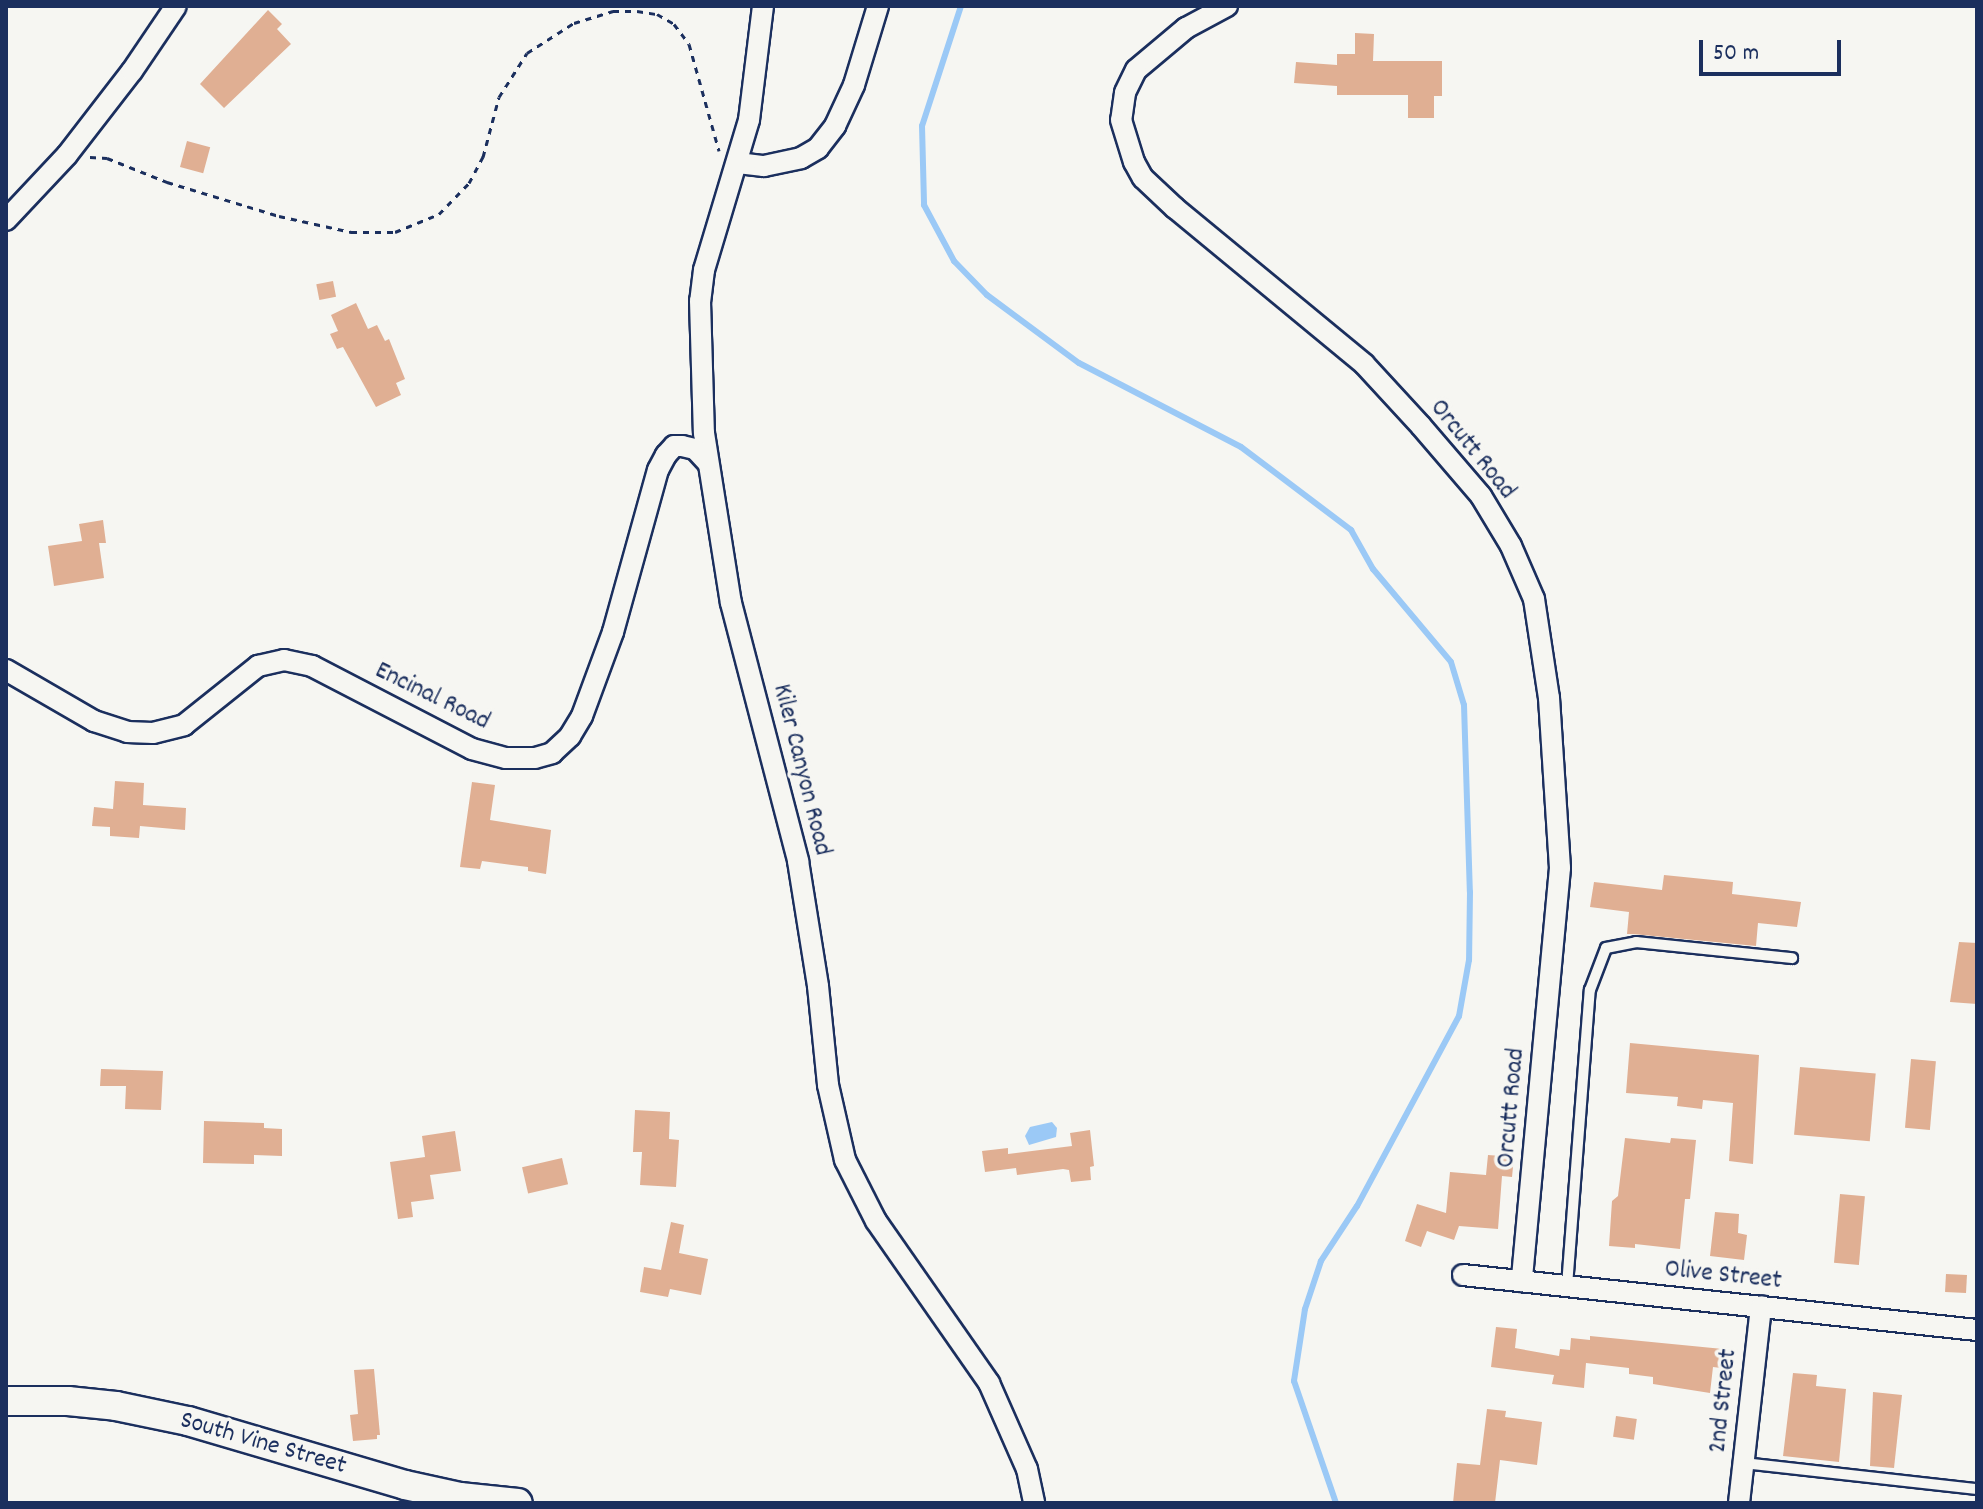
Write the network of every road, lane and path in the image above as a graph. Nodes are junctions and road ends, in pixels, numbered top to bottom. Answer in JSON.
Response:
{"nodes":[{"id":1,"x":176,"y":6,"type":"edge"},
{"id":2,"x":763,"y":6,"type":"edge"},
{"id":3,"x":878,"y":6,"type":"edge"},
{"id":4,"x":1227,"y":6,"type":"edge"},
{"id":5,"x":67,"y":155,"type":"junction"},
{"id":6,"x":729,"y":159,"type":"junction"},
{"id":7,"x":6,"y":220,"type":"edge"},
{"id":8,"x":708,"y":463,"type":"junction"},
{"id":9,"x":6,"y":670,"type":"edge"},
{"id":10,"x":1792,"y":958,"type":"dead end"},
{"id":11,"x":1463,"y":1275,"type":"dead end"},
{"id":12,"x":1522,"y":1281,"type":"junction"},
{"id":13,"x":1567,"y":1286,"type":"junction"},
{"id":14,"x":1761,"y":1306,"type":"junction"},
{"id":15,"x":1977,"y":1330,"type":"edge"},
{"id":16,"x":6,"y":1401,"type":"edge"},
{"id":17,"x":1744,"y":1463,"type":"junction"},
{"id":18,"x":1977,"y":1489,"type":"edge"},
{"id":19,"x":518,"y":1503,"type":"edge"},
{"id":20,"x":1034,"y":1503,"type":"edge"},
{"id":21,"x":1739,"y":1503,"type":"edge"}],
"edges":[{"from":1,"to":5,"type":"street"},
{"from":2,"to":6,"type":"street","name":"Kiler Canyon Road"},
{"from":3,"to":6,"type":"street"},
{"from":4,"to":12,"type":"street","name":"Orcutt Road"},
{"from":5,"to":6,"type":"path"},
{"from":5,"to":7,"type":"street"},
{"from":6,"to":8,"type":"street","name":"Kiler Canyon Road"},
{"from":8,"to":9,"type":"street","name":"Encinal Road"},
{"from":8,"to":20,"type":"street","name":"Kiler Canyon Road"},
{"from":10,"to":13,"type":"lane"},
{"from":11,"to":12,"type":"street","name":"Olive Street"},
{"from":12,"to":13,"type":"street","name":"Olive Street"},
{"from":13,"to":14,"type":"street","name":"Olive Street"},
{"from":14,"to":15,"type":"street","name":"Olive Street"},
{"from":14,"to":17,"type":"street","name":"2nd Street"},
{"from":16,"to":19,"type":"street","name":"South Vine Street"},
{"from":17,"to":18,"type":"lane"},
{"from":17,"to":21,"type":"street","name":"2nd Street"}]}
